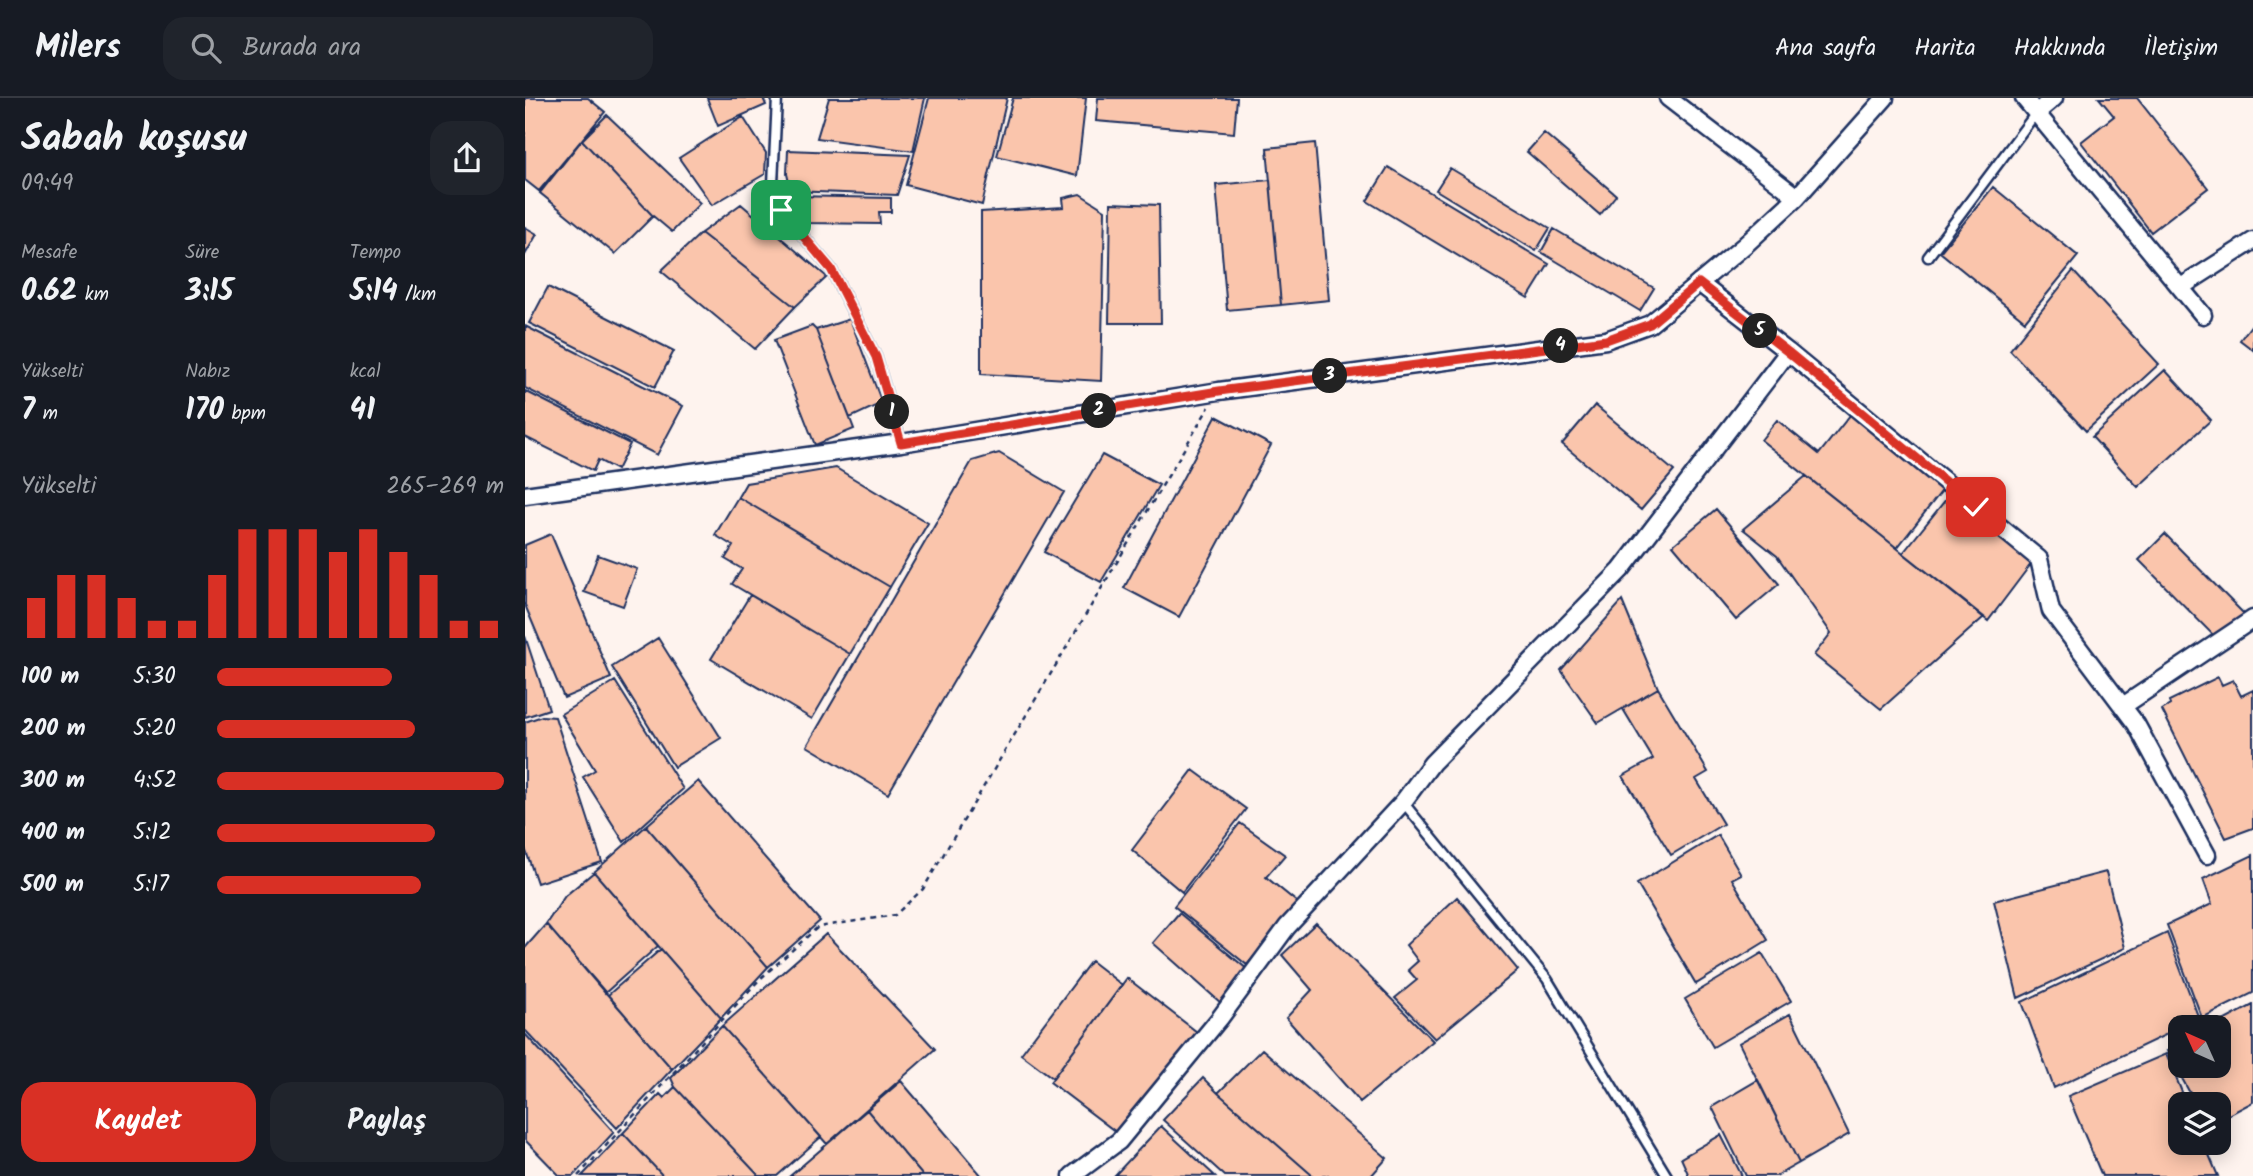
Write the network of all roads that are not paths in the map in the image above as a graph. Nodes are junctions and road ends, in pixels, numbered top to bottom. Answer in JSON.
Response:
{"nodes":[{"id":1,"x":777,"y":98,"type":"edge"},
{"id":2,"x":1668,"y":98,"type":"edge"},
{"id":3,"x":1885,"y":98,"type":"edge"},
{"id":4,"x":2024,"y":98,"type":"edge"},
{"id":5,"x":2054,"y":98,"type":"edge"},
{"id":6,"x":2036,"y":113,"type":"junction"},
{"id":7,"x":1797,"y":197,"type":"junction"},
{"id":8,"x":2253,"y":241,"type":"edge"},
{"id":9,"x":1928,"y":257,"type":"dead end"},
{"id":10,"x":1699,"y":283,"type":"junction"},
{"id":11,"x":2181,"y":287,"type":"junction"},
{"id":12,"x":2203,"y":314,"type":"dead end"},
{"id":13,"x":1788,"y":352,"type":"junction"},
{"id":14,"x":901,"y":443,"type":"junction"},
{"id":15,"x":525,"y":495,"type":"edge"},
{"id":16,"x":2253,"y":619,"type":"edge"},
{"id":17,"x":2123,"y":706,"type":"junction"},
{"id":18,"x":1403,"y":803,"type":"junction"},
{"id":19,"x":2207,"y":855,"type":"dead end"},
{"id":20,"x":1072,"y":1176,"type":"edge"},
{"id":21,"x":1667,"y":1176,"type":"edge"}],
"edges":[{"from":1,"to":14,"type":"lane"},
{"from":2,"to":7,"type":"street"},
{"from":3,"to":7,"type":"street"},
{"from":4,"to":6,"type":"street"},
{"from":5,"to":6,"type":"street"},
{"from":6,"to":9,"type":"lane"},
{"from":6,"to":11,"type":"street"},
{"from":7,"to":10,"type":"street"},
{"from":8,"to":11,"type":"street"},
{"from":10,"to":13,"type":"street"},
{"from":10,"to":14,"type":"street"},
{"from":11,"to":12,"type":"street"},
{"from":13,"to":17,"type":"street"},
{"from":13,"to":18,"type":"street"},
{"from":14,"to":15,"type":"street"},
{"from":16,"to":17,"type":"street"},
{"from":17,"to":19,"type":"street"},
{"from":18,"to":20,"type":"street"},
{"from":18,"to":21,"type":"lane"}]}
